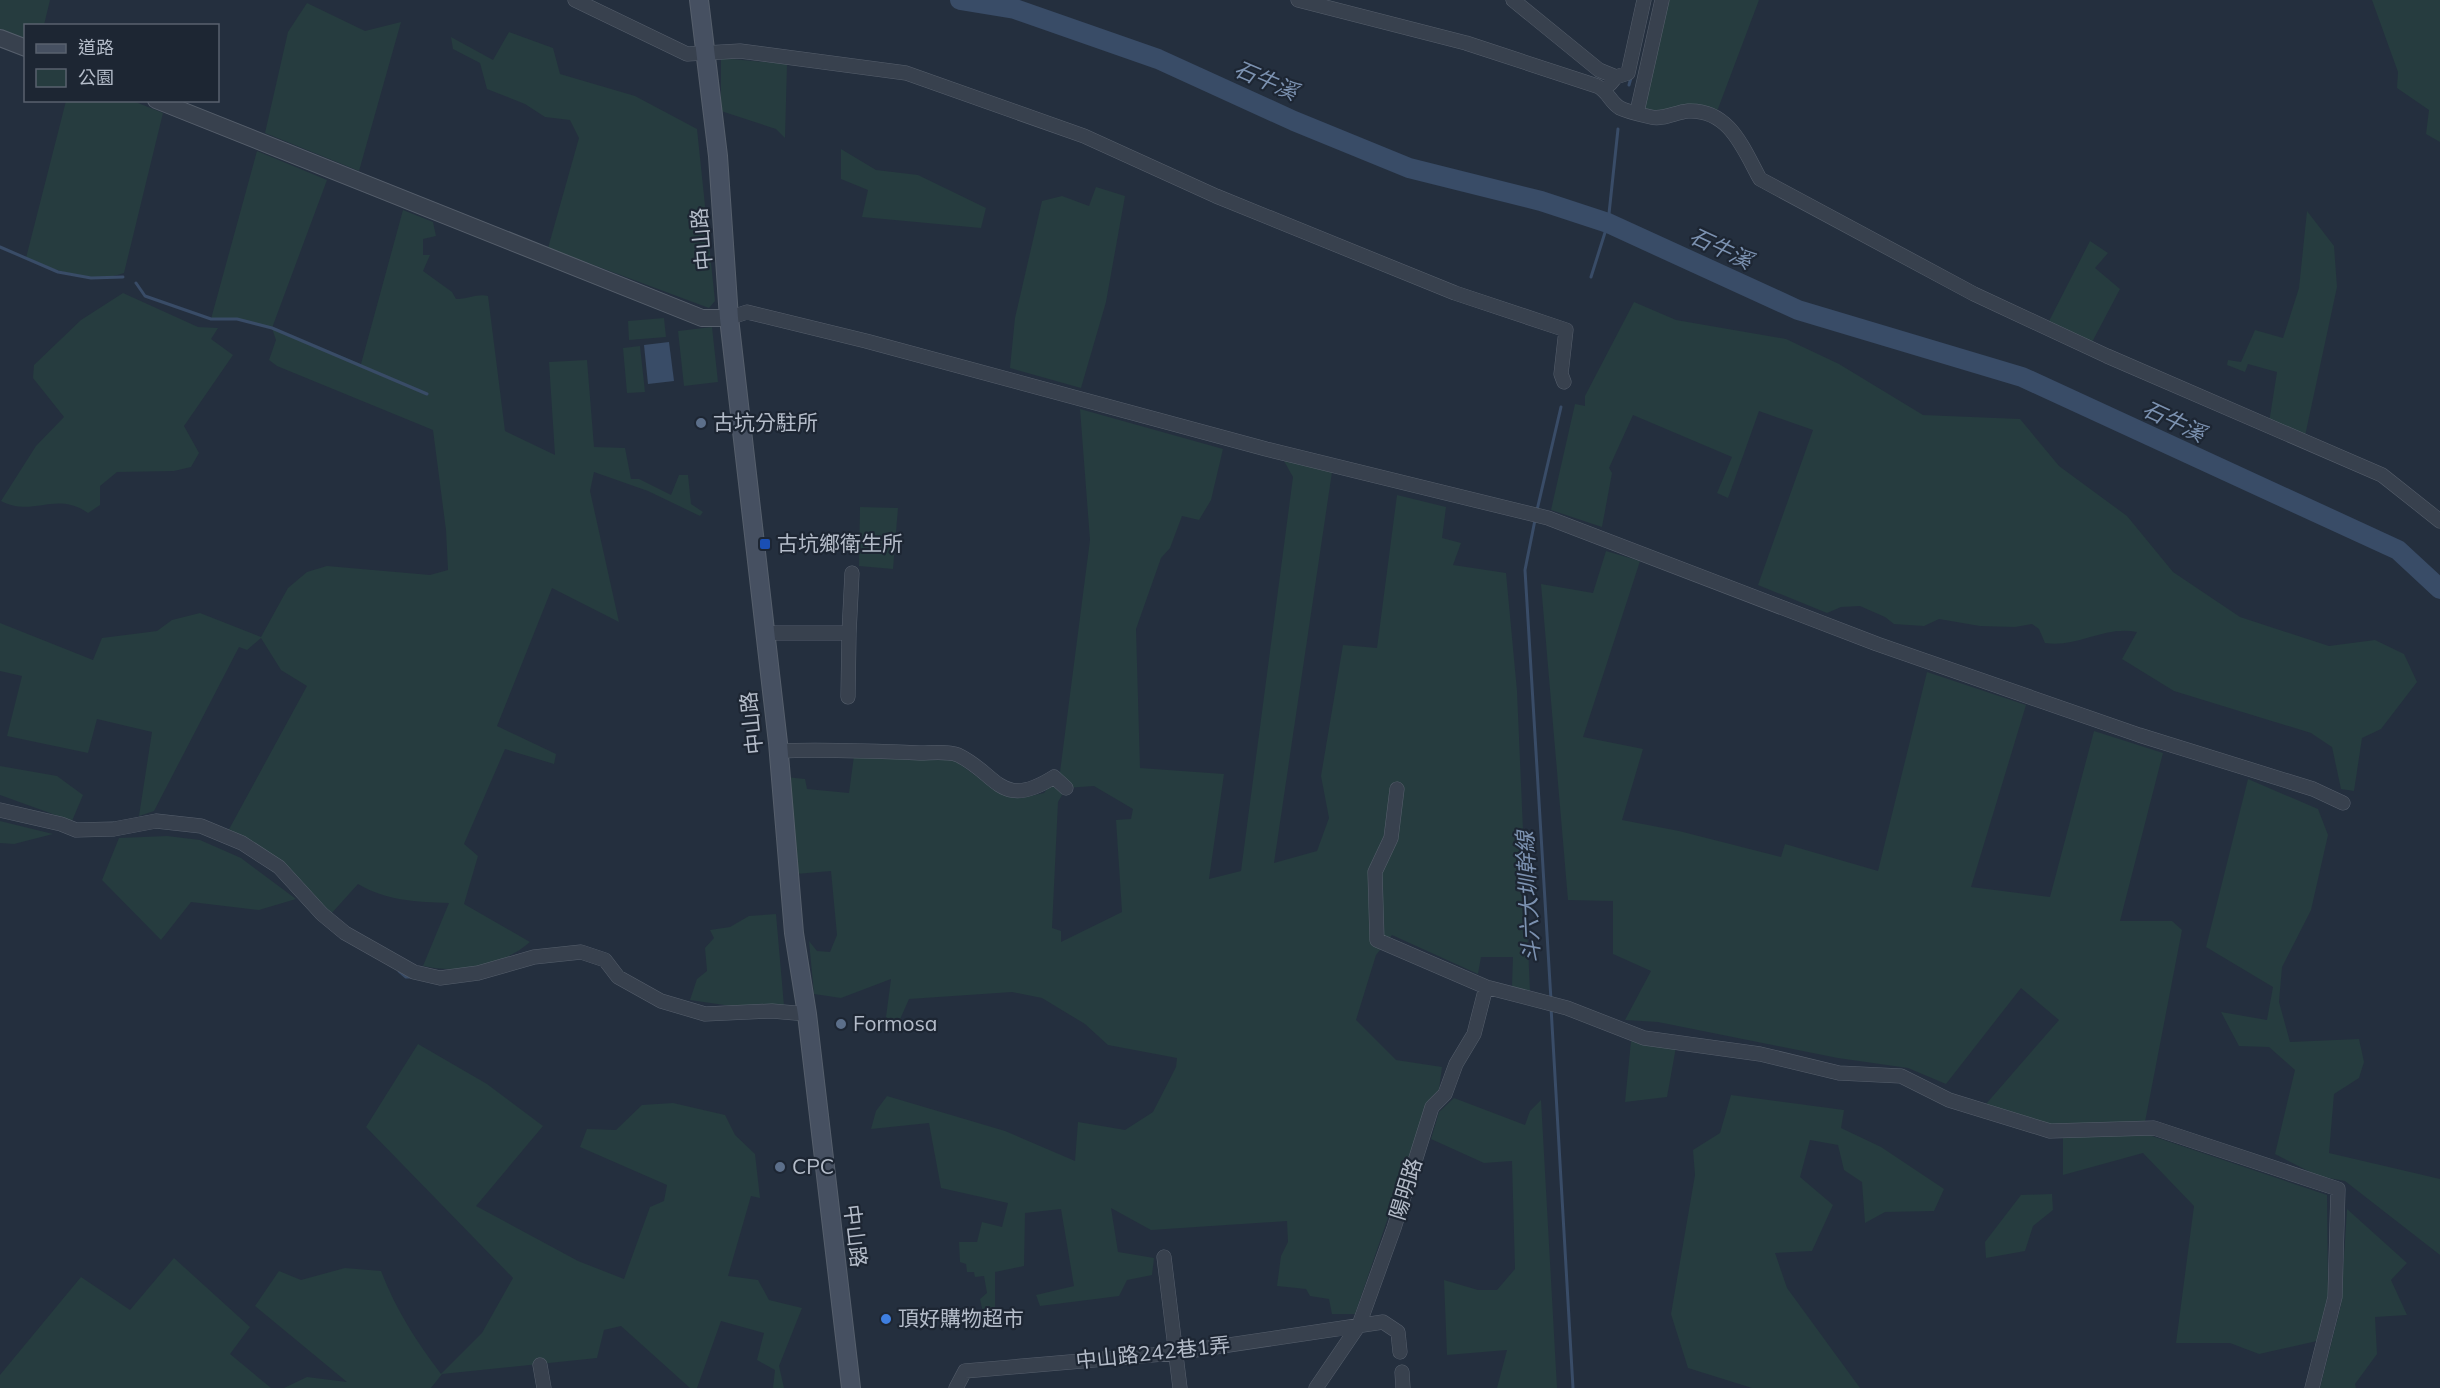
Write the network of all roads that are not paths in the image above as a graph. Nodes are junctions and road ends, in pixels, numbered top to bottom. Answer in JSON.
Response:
{"nodes":[{"id":1,"x":575,"y":0,"type":"edge"},
{"id":2,"x":699,"y":0,"type":"edge"},
{"id":3,"x":1298,"y":0,"type":"edge"},
{"id":4,"x":1513,"y":0,"type":"edge"},
{"id":5,"x":1644,"y":0,"type":"edge"},
{"id":6,"x":1662,"y":0,"type":"edge"},
{"id":7,"x":0,"y":38,"type":"edge"},
{"id":8,"x":24,"y":47,"type":"edge"},
{"id":9,"x":703,"y":52,"type":"junction"},
{"id":10,"x":1616,"y":77,"type":"junction"},
{"id":11,"x":1607,"y":93,"type":"junction"},
{"id":12,"x":161,"y":102,"type":"edge"},
{"id":13,"x":1637,"y":112,"type":"junction"},
{"id":14,"x":729,"y":318,"type":"junction"},
{"id":15,"x":1564,"y":382,"type":"dead end"},
{"id":16,"x":2440,"y":522,"type":"edge"},
{"id":17,"x":852,"y":573,"type":"dead end"},
{"id":18,"x":764,"y":633,"type":"junction"},
{"id":19,"x":849,"y":633,"type":"junction"},
{"id":20,"x":848,"y":697,"type":"dead end"},
{"id":21,"x":778,"y":751,"type":"junction"},
{"id":22,"x":1066,"y":788,"type":"dead end"},
{"id":23,"x":1397,"y":789,"type":"dead end"},
{"id":24,"x":2343,"y":803,"type":"dead end"},
{"id":25,"x":0,"y":810,"type":"edge"},
{"id":26,"x":1486,"y":987,"type":"junction"},
{"id":27,"x":807,"y":1014,"type":"junction"},
{"id":28,"x":1164,"y":1257,"type":"dead end"},
{"id":29,"x":1359,"y":1325,"type":"junction"},
{"id":30,"x":1401,"y":1352,"type":"dead end"},
{"id":31,"x":1175,"y":1353,"type":"junction"},
{"id":32,"x":540,"y":1365,"type":"dead end"},
{"id":33,"x":1402,"y":1372,"type":"dead end"},
{"id":34,"x":544,"y":1388,"type":"edge"},
{"id":35,"x":851,"y":1388,"type":"edge"},
{"id":36,"x":956,"y":1388,"type":"edge"},
{"id":37,"x":1180,"y":1388,"type":"edge"},
{"id":38,"x":1316,"y":1388,"type":"edge"},
{"id":39,"x":1403,"y":1388,"type":"edge"},
{"id":40,"x":2312,"y":1388,"type":"edge"}],
"edges":[{"from":1,"to":9,"type":"street"},
{"from":2,"to":9,"type":"main road","name":"中山路"},
{"from":3,"to":11,"type":"street"},
{"from":4,"to":10,"type":"street"},
{"from":5,"to":10,"type":"street"},
{"from":6,"to":13,"type":"street"},
{"from":7,"to":8,"type":"street"},
{"from":9,"to":14,"type":"main road","name":"中山路"},
{"from":9,"to":15,"type":"street"},
{"from":10,"to":11,"type":"street"},
{"from":11,"to":13,"type":"street"},
{"from":12,"to":14,"type":"street"},
{"from":13,"to":16,"type":"street"},
{"from":14,"to":18,"type":"main road","name":"中山路"},
{"from":14,"to":24,"type":"street"},
{"from":17,"to":19,"type":"street"},
{"from":18,"to":19,"type":"street"},
{"from":18,"to":21,"type":"main road","name":"中山路"},
{"from":19,"to":20,"type":"street"},
{"from":21,"to":22,"type":"street"},
{"from":21,"to":27,"type":"main road","name":"中山路"},
{"from":23,"to":26,"type":"street"},
{"from":25,"to":27,"type":"street"},
{"from":26,"to":29,"type":"street","name":"陽明路"},
{"from":26,"to":40,"type":"street"},
{"from":27,"to":35,"type":"main road","name":"中山路"},
{"from":28,"to":31,"type":"street"},
{"from":29,"to":30,"type":"street","name":"中山路242巷1弄"},
{"from":29,"to":31,"type":"street","name":"中山路242巷1弄"},
{"from":29,"to":38,"type":"street","name":"陽明路"},
{"from":31,"to":36,"type":"street","name":"中山路242巷1弄"},
{"from":31,"to":37,"type":"street"},
{"from":32,"to":34,"type":"street"},
{"from":33,"to":39,"type":"street"}]}
